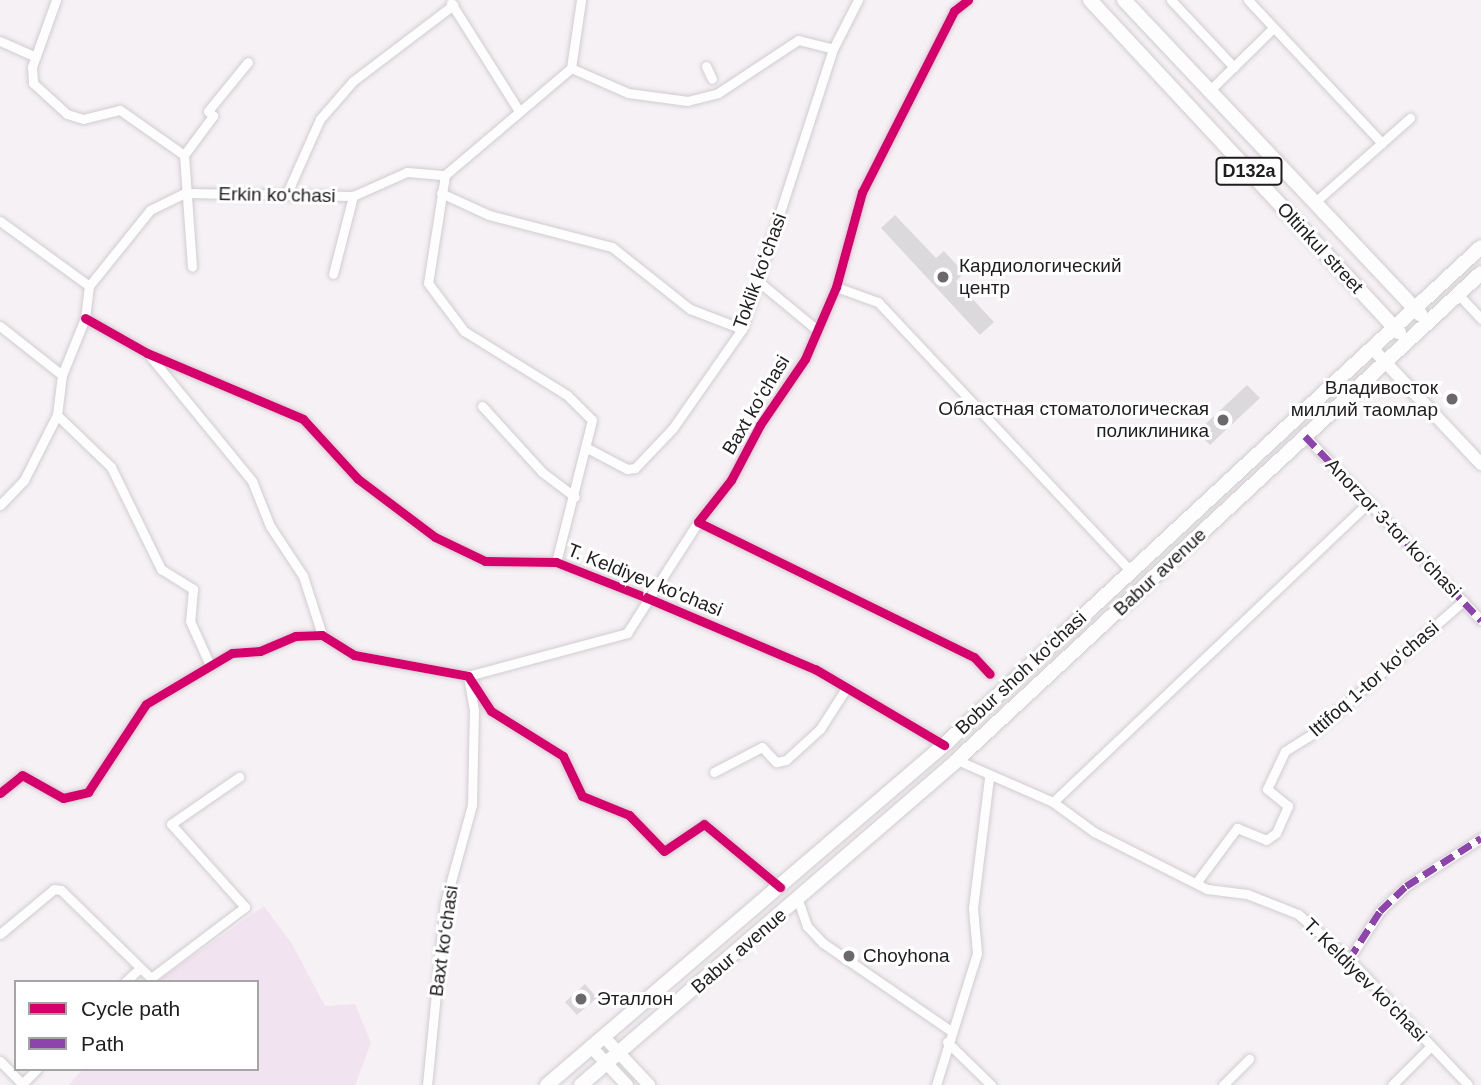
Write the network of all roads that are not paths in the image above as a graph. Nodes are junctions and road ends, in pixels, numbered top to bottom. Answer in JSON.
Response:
{"nodes":[{"id":1,"x":56,"y":0,"type":"edge"},
{"id":2,"x":581,"y":0,"type":"edge"},
{"id":3,"x":858,"y":0,"type":"edge"},
{"id":4,"x":968,"y":0,"type":"edge"},
{"id":5,"x":1090,"y":0,"type":"edge"},
{"id":6,"x":1171,"y":0,"type":"edge"},
{"id":7,"x":1248,"y":0,"type":"edge"},
{"id":8,"x":1126,"y":1,"type":"edge"},
{"id":9,"x":451,"y":2,"type":"edge"},
{"id":10,"x":1273,"y":27,"type":"junction"},
{"id":11,"x":0,"y":41,"type":"edge"},
{"id":12,"x":833,"y":49,"type":"junction"},
{"id":13,"x":36,"y":57,"type":"junction"},
{"id":14,"x":248,"y":62,"type":"dead end"},
{"id":15,"x":706,"y":66,"type":"dead end"},
{"id":16,"x":1234,"y":67,"type":"junction"},
{"id":17,"x":571,"y":68,"type":"junction"},
{"id":18,"x":715,"y":87,"type":"junction"},
{"id":19,"x":1209,"y":91,"type":"junction"},
{"id":20,"x":517,"y":108,"type":"junction"},
{"id":21,"x":1410,"y":118,"type":"dead end"},
{"id":22,"x":1382,"y":143,"type":"junction"},
{"id":23,"x":184,"y":155,"type":"junction"},
{"id":24,"x":444,"y":175,"type":"junction"},
{"id":25,"x":185,"y":193,"type":"junction"},
{"id":26,"x":287,"y":193,"type":"junction"},
{"id":27,"x":441,"y":193,"type":"junction"},
{"id":28,"x":353,"y":196,"type":"junction"},
{"id":29,"x":1315,"y":202,"type":"junction"},
{"id":30,"x":0,"y":221,"type":"edge"},
{"id":31,"x":1481,"y":247,"type":"edge"},
{"id":32,"x":192,"y":267,"type":"dead end"},
{"id":33,"x":1481,"y":273,"type":"edge"},
{"id":34,"x":333,"y":274,"type":"dead end"},
{"id":35,"x":759,"y":282,"type":"junction"},
{"id":36,"x":89,"y":286,"type":"junction"},
{"id":37,"x":836,"y":287,"type":"junction"},
{"id":38,"x":1396,"y":288,"type":"junction"},
{"id":39,"x":1458,"y":294,"type":"junction"},
{"id":40,"x":1377,"y":308,"type":"junction"},
{"id":41,"x":1415,"y":308,"type":"junction"},
{"id":42,"x":85,"y":318,"type":"junction"},
{"id":43,"x":1481,"y":318,"type":"edge"},
{"id":44,"x":1428,"y":323,"type":"junction"},
{"id":45,"x":0,"y":326,"type":"edge"},
{"id":46,"x":1395,"y":327,"type":"junction"},
{"id":47,"x":742,"y":329,"type":"junction"},
{"id":48,"x":817,"y":330,"type":"junction"},
{"id":49,"x":1407,"y":341,"type":"junction"},
{"id":50,"x":1372,"y":348,"type":"junction"},
{"id":51,"x":147,"y":353,"type":"junction"},
{"id":52,"x":1385,"y":362,"type":"junction"},
{"id":53,"x":62,"y":375,"type":"junction"},
{"id":54,"x":482,"y":407,"type":"dead end"},
{"id":55,"x":57,"y":415,"type":"junction"},
{"id":56,"x":1305,"y":436,"type":"junction"},
{"id":57,"x":589,"y":449,"type":"junction"},
{"id":58,"x":1481,"y":464,"type":"edge"},
{"id":59,"x":575,"y":497,"type":"junction"},
{"id":60,"x":1369,"y":502,"type":"junction"},
{"id":61,"x":0,"y":505,"type":"edge"},
{"id":62,"x":698,"y":522,"type":"junction"},
{"id":63,"x":556,"y":562,"type":"junction"},
{"id":64,"x":1130,"y":571,"type":"junction"},
{"id":65,"x":645,"y":597,"type":"junction"},
{"id":66,"x":1463,"y":601,"type":"junction"},
{"id":67,"x":1481,"y":620,"type":"edge"},
{"id":68,"x":322,"y":635,"type":"junction"},
{"id":69,"x":209,"y":663,"type":"junction"},
{"id":70,"x":990,"y":674,"type":"dead end"},
{"id":71,"x":468,"y":676,"type":"junction"},
{"id":72,"x":845,"y":690,"type":"junction"},
{"id":73,"x":944,"y":745,"type":"junction"},
{"id":74,"x":957,"y":760,"type":"junction"},
{"id":75,"x":714,"y":772,"type":"dead end"},
{"id":76,"x":239,"y":777,"type":"dead end"},
{"id":77,"x":989,"y":777,"type":"junction"},
{"id":78,"x":0,"y":793,"type":"edge"},
{"id":79,"x":1053,"y":802,"type":"junction"},
{"id":80,"x":1481,"y":838,"type":"edge"},
{"id":81,"x":1196,"y":883,"type":"junction"},
{"id":82,"x":780,"y":887,"type":"junction"},
{"id":83,"x":798,"y":900,"type":"junction"},
{"id":84,"x":0,"y":934,"type":"edge"},
{"id":85,"x":1349,"y":959,"type":"junction"},
{"id":86,"x":138,"y":970,"type":"junction"},
{"id":87,"x":127,"y":980,"type":"edge"},
{"id":88,"x":951,"y":1031,"type":"junction"},
{"id":89,"x":604,"y":1037,"type":"junction"},
{"id":90,"x":947,"y":1042,"type":"junction"},
{"id":91,"x":1431,"y":1046,"type":"junction"},
{"id":92,"x":592,"y":1048,"type":"junction"},
{"id":93,"x":620,"y":1054,"type":"junction"},
{"id":94,"x":1249,"y":1059,"type":"dead end"},
{"id":95,"x":0,"y":1061,"type":"edge"},
{"id":96,"x":608,"y":1064,"type":"junction"},
{"id":97,"x":35,"y":1071,"type":"edge"},
{"id":98,"x":23,"y":1084,"type":"edge"},
{"id":99,"x":427,"y":1085,"type":"edge"},
{"id":100,"x":547,"y":1085,"type":"edge"},
{"id":101,"x":581,"y":1085,"type":"edge"},
{"id":102,"x":627,"y":1085,"type":"edge"},
{"id":103,"x":649,"y":1085,"type":"edge"},
{"id":104,"x":936,"y":1085,"type":"edge"},
{"id":105,"x":991,"y":1085,"type":"edge"},
{"id":106,"x":1223,"y":1085,"type":"edge"},
{"id":107,"x":1392,"y":1085,"type":"edge"},
{"id":108,"x":1468,"y":1085,"type":"edge"}],
"edges":[{"from":1,"to":13,"type":"street"},
{"from":2,"to":17,"type":"street"},
{"from":3,"to":12,"type":"street","name":"Toklik koʻchasi"},
{"from":4,"to":37,"type":"street","name":"Baxt koʻchasi"},
{"from":5,"to":40,"type":"main road","name":"Oltinkul street","number":"D132a"},
{"from":6,"to":16,"type":"street"},
{"from":7,"to":10,"type":"street"},
{"from":8,"to":19,"type":"main road","name":"Oltinkul street","number":"D132a"},
{"from":9,"to":20,"type":"street"},
{"from":9,"to":26,"type":"street"},
{"from":10,"to":16,"type":"street"},
{"from":10,"to":22,"type":"street"},
{"from":11,"to":13,"type":"street"},
{"from":12,"to":18,"type":"street"},
{"from":12,"to":35,"type":"street","name":"Toklik koʻchasi"},
{"from":13,"to":23,"type":"street"},
{"from":14,"to":23,"type":"street"},
{"from":15,"to":18,"type":"street"},
{"from":16,"to":19,"type":"street"},
{"from":17,"to":18,"type":"street"},
{"from":17,"to":20,"type":"street"},
{"from":19,"to":29,"type":"main road","name":"Oltinkul street","number":"D132a"},
{"from":20,"to":24,"type":"street"},
{"from":21,"to":22,"type":"street"},
{"from":22,"to":29,"type":"street"},
{"from":23,"to":25,"type":"street"},
{"from":24,"to":27,"type":"street"},
{"from":24,"to":28,"type":"street","name":"Erkin koʻchasi"},
{"from":25,"to":26,"type":"street","name":"Erkin koʻchasi"},
{"from":25,"to":32,"type":"street"},
{"from":25,"to":36,"type":"street","name":"Erkin koʻchasi"},
{"from":26,"to":28,"type":"street","name":"Erkin koʻchasi"},
{"from":27,"to":47,"type":"street"},
{"from":27,"to":57,"type":"street"},
{"from":28,"to":34,"type":"street"},
{"from":29,"to":38,"type":"main road","name":"Oltinkul street","number":"D132a"},
{"from":30,"to":36,"type":"street"},
{"from":31,"to":41,"type":"main road","name":"Bobur shoh ko'chasi"},
{"from":33,"to":39,"type":"main road","name":"Babur avenue"},
{"from":35,"to":47,"type":"street","name":"Toklik koʻchasi"},
{"from":35,"to":48,"type":"street"},
{"from":36,"to":42,"type":"street"},
{"from":37,"to":48,"type":"street","name":"Baxt koʻchasi"},
{"from":37,"to":64,"type":"street"},
{"from":38,"to":41,"type":"main road","name":"Oltinkul street","number":"D132a"},
{"from":38,"to":46,"type":"main road"},
{"from":39,"to":43,"type":"street"},
{"from":39,"to":44,"type":"main road","name":"Babur avenue"},
{"from":40,"to":46,"type":"main road","name":"Oltinkul street","number":"D132a"},
{"from":40,"to":50,"type":"main road"},
{"from":41,"to":44,"type":"main road","name":"Oltinkul street","number":"D132a"},
{"from":41,"to":46,"type":"main road","name":"Bobur shoh ko'chasi"},
{"from":42,"to":51,"type":"street","name":"T. Keldiyev ko'chasi"},
{"from":42,"to":53,"type":"street"},
{"from":44,"to":49,"type":"main road","name":"Babur avenue"},
{"from":45,"to":53,"type":"street"},
{"from":46,"to":49,"type":"main road","name":"Oltinkul street","number":"D132a"},
{"from":46,"to":50,"type":"main road","name":"Bobur shoh ko'chasi"},
{"from":46,"to":52,"type":"main road"},
{"from":47,"to":57,"type":"street","name":"Toklik koʻchasi"},
{"from":48,"to":62,"type":"street","name":"Baxt koʻchasi"},
{"from":49,"to":52,"type":"main road","name":"Babur avenue"},
{"from":50,"to":52,"type":"main road"},
{"from":50,"to":64,"type":"main road","name":"Bobur shoh ko'chasi"},
{"from":51,"to":63,"type":"street","name":"T. Keldiyev ko'chasi"},
{"from":51,"to":68,"type":"street"},
{"from":52,"to":56,"type":"main road","name":"Babur avenue"},
{"from":52,"to":58,"type":"main road"},
{"from":53,"to":55,"type":"street"},
{"from":54,"to":59,"type":"street"},
{"from":55,"to":61,"type":"street"},
{"from":55,"to":69,"type":"street"},
{"from":56,"to":60,"type":"street","name":"Anorzor 3-tor koʻchasi"},
{"from":56,"to":74,"type":"main road","name":"Babur avenue"},
{"from":57,"to":59,"type":"street"},
{"from":59,"to":63,"type":"street"},
{"from":60,"to":66,"type":"street","name":"Anorzor 3-tor koʻchasi"},
{"from":60,"to":79,"type":"street"},
{"from":62,"to":65,"type":"street","name":"Baxt koʻchasi"},
{"from":62,"to":70,"type":"street"},
{"from":63,"to":65,"type":"street","name":"T. Keldiyev ko'chasi"},
{"from":64,"to":73,"type":"main road","name":"Bobur shoh ko'chasi"},
{"from":65,"to":71,"type":"street","name":"Baxt koʻchasi"},
{"from":65,"to":72,"type":"street","name":"T. Keldiyev ko'chasi"},
{"from":66,"to":67,"type":"street","name":"Anorzor 3-tor koʻchasi"},
{"from":66,"to":81,"type":"street","name":"Ittifoq 1-tor koʻchasi"},
{"from":68,"to":69,"type":"street"},
{"from":68,"to":71,"type":"street"},
{"from":69,"to":78,"type":"street"},
{"from":71,"to":82,"type":"street"},
{"from":71,"to":99,"type":"street","name":"Baxt koʻchasi"},
{"from":72,"to":73,"type":"street","name":"T. Keldiyev ko'chasi"},
{"from":72,"to":75,"type":"street"},
{"from":73,"to":82,"type":"main road","name":"Bobur shoh ko'chasi"},
{"from":74,"to":77,"type":"street","name":"T. Keldiyev ko'chasi"},
{"from":74,"to":83,"type":"main road","name":"Babur avenue"},
{"from":76,"to":86,"type":"street"},
{"from":77,"to":79,"type":"street","name":"T. Keldiyev ko'chasi"},
{"from":77,"to":88,"type":"street"},
{"from":79,"to":81,"type":"street","name":"T. Keldiyev ko'chasi"},
{"from":80,"to":85,"type":"street"},
{"from":81,"to":85,"type":"street","name":"T. Keldiyev ko'chasi"},
{"from":82,"to":89,"type":"main road","name":"Bobur shoh ko'chasi"},
{"from":83,"to":88,"type":"street"},
{"from":83,"to":93,"type":"main road","name":"Babur avenue"},
{"from":84,"to":86,"type":"street"},
{"from":85,"to":91,"type":"street","name":"T. Keldiyev ko'chasi"},
{"from":86,"to":87,"type":"street"},
{"from":88,"to":90,"type":"street"},
{"from":89,"to":92,"type":"main road","name":"Bobur shoh ko'chasi"},
{"from":89,"to":93,"type":"main road"},
{"from":90,"to":104,"type":"street"},
{"from":90,"to":105,"type":"street"},
{"from":91,"to":107,"type":"street","name":"T. Keldiyev ko'chasi"},
{"from":91,"to":108,"type":"street","name":"T. Keldiyev ko'chasi"},
{"from":92,"to":96,"type":"main road"},
{"from":92,"to":100,"type":"main road","name":"Bobur shoh ko'chasi"},
{"from":93,"to":96,"type":"main road","name":"Babur avenue"},
{"from":93,"to":103,"type":"main road"},
{"from":94,"to":106,"type":"street"},
{"from":95,"to":98,"type":"street"},
{"from":96,"to":101,"type":"main road","name":"Babur avenue"},
{"from":96,"to":102,"type":"main road"},
{"from":97,"to":98,"type":"street"}]}
